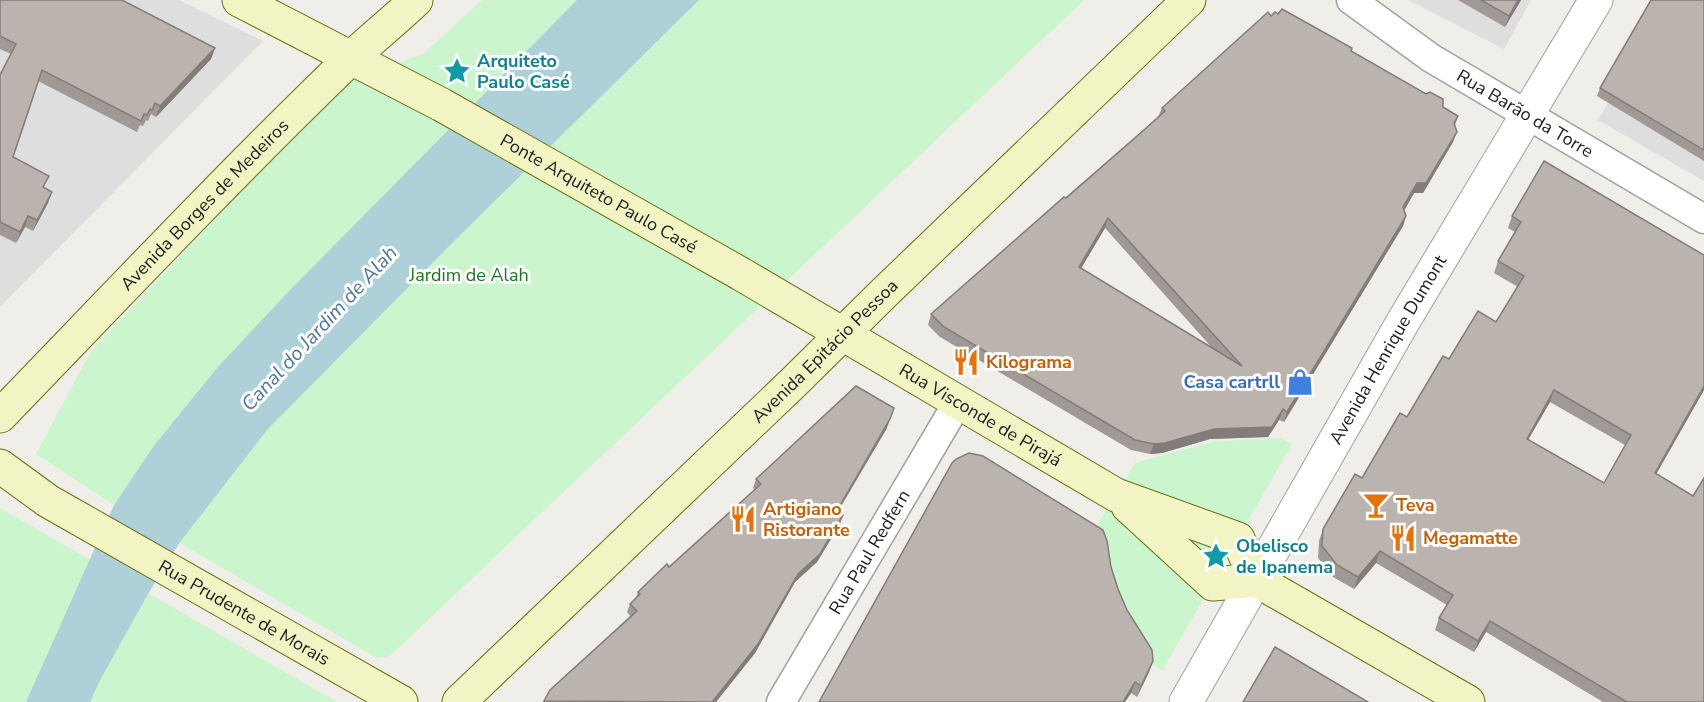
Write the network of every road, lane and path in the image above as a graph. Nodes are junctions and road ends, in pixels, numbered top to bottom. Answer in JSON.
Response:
{"nodes":[{"id":1,"x":239,"y":0,"type":"edge"},
{"id":2,"x":416,"y":0,"type":"edge"},
{"id":3,"x":1189,"y":0,"type":"edge"},
{"id":4,"x":1351,"y":0,"type":"edge"},
{"id":5,"x":1596,"y":0,"type":"edge"},
{"id":6,"x":351,"y":58,"type":"junction"},
{"id":7,"x":1527,"y":114,"type":"junction"},
{"id":8,"x":1704,"y":219,"type":"edge"},
{"id":9,"x":843,"y":334,"type":"junction"},
{"id":10,"x":958,"y":402,"type":"junction"},
{"id":11,"x":0,"y":416,"type":"edge"},
{"id":12,"x":0,"y":466,"type":"edge"},
{"id":13,"x":1116,"y":495,"type":"junction"},
{"id":14,"x":1256,"y":580,"type":"junction"},
{"id":15,"x":401,"y":702,"type":"edge"},
{"id":16,"x":459,"y":702,"type":"edge"},
{"id":17,"x":781,"y":702,"type":"edge"},
{"id":18,"x":1186,"y":702,"type":"edge"},
{"id":19,"x":1468,"y":702,"type":"edge"}],
"edges":[{"from":1,"to":6,"type":"main road","name":"Ponte Arquiteto Paulo Casé"},
{"from":2,"to":6,"type":"main road","name":"Avenida Borges de Medeiros"},
{"from":3,"to":9,"type":"main road","name":"Avenida Epitácio Pessoa"},
{"from":4,"to":7,"type":"street","name":"Rua Barão da Torre"},
{"from":5,"to":7,"type":"street","name":"Avenida Henrique Dumont"},
{"from":6,"to":9,"type":"main road","name":"Ponte Arquiteto Paulo Casé","bridge":true},
{"from":6,"to":11,"type":"main road","name":"Avenida Borges de Medeiros"},
{"from":7,"to":8,"type":"street","name":"Rua Barão da Torre"},
{"from":7,"to":14,"type":"street","name":"Avenida Henrique Dumont"},
{"from":9,"to":10,"type":"main road","name":"Rua Visconde de Pirajá"},
{"from":9,"to":16,"type":"main road","name":"Avenida Epitácio Pessoa"},
{"from":10,"to":13,"type":"main road","name":"Rua Visconde de Pirajá"},
{"from":10,"to":17,"type":"street","name":"Rua Paul Redfern"},
{"from":12,"to":15,"type":"main road","name":"Rua Prudente de Morais"},
{"from":13,"to":14,"type":"main road","name":"Rua Visconde de Pirajá"},
{"from":13,"to":14,"type":"main road","name":"Rua Visconde de Pirajá"},
{"from":14,"to":18,"type":"street","name":"Avenida Henrique Dumont"},
{"from":14,"to":19,"type":"main road"}]}
